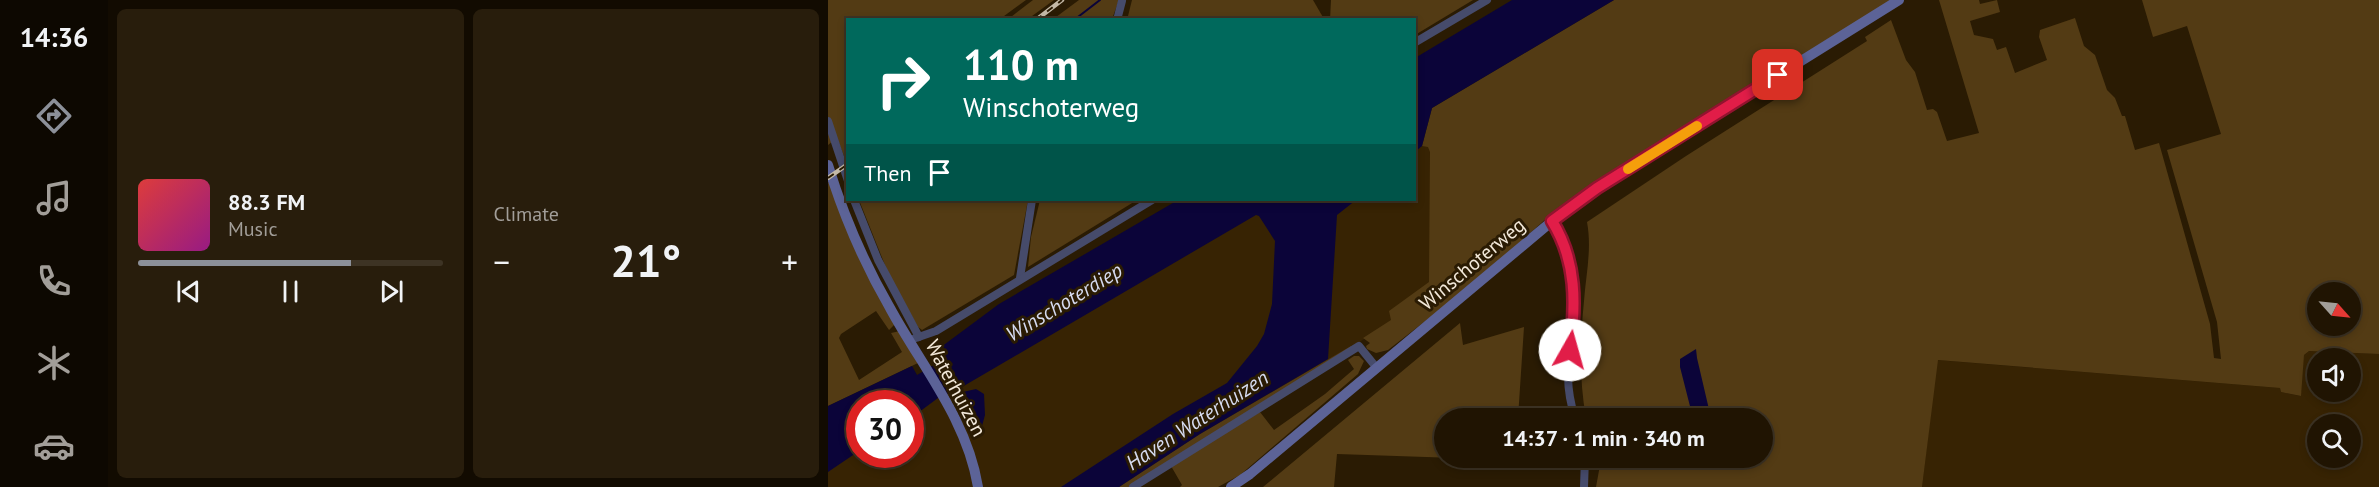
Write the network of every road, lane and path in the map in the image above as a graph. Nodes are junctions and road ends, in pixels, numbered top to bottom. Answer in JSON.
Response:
{"nodes":[{"id":1,"x":1487,"y":0,"type":"edge"},
{"id":2,"x":1899,"y":0,"type":"edge"},
{"id":3,"x":1122,"y":1,"type":"edge"},
{"id":4,"x":1118,"y":18,"type":"edge"},
{"id":5,"x":1416,"y":42,"type":"edge"},
{"id":6,"x":828,"y":121,"type":"edge"},
{"id":7,"x":828,"y":165,"type":"edge"},
{"id":8,"x":846,"y":175,"type":"edge"},
{"id":9,"x":854,"y":201,"type":"edge"},
{"id":10,"x":1032,"y":201,"type":"edge"},
{"id":11,"x":1150,"y":201,"type":"edge"},
{"id":12,"x":1552,"y":221,"type":"junction"},
{"id":13,"x":1020,"y":278,"type":"junction"},
{"id":14,"x":915,"y":339,"type":"junction"},
{"id":15,"x":1376,"y":367,"type":"junction"},
{"id":16,"x":1572,"y":408,"type":"edge"},
{"id":17,"x":1585,"y":468,"type":"edge"},
{"id":18,"x":978,"y":487,"type":"edge"},
{"id":19,"x":1133,"y":487,"type":"edge"},
{"id":20,"x":1231,"y":487,"type":"edge"},
{"id":21,"x":1584,"y":487,"type":"edge"}],
"edges":[{"from":1,"to":5,"type":"street"},
{"from":2,"to":12,"type":"main road","name":"Winschoterweg"},
{"from":3,"to":4,"type":"street"},
{"from":6,"to":8,"type":"street"},
{"from":7,"to":14,"type":"main road","name":"Waterhuizen"},
{"from":9,"to":14,"type":"street","name":"Waterhuizen"},
{"from":10,"to":13,"type":"street"},
{"from":11,"to":13,"type":"street","name":"Waterhuizen"},
{"from":12,"to":15,"type":"main road","name":"Winschoterweg"},
{"from":12,"to":16,"type":"street"},
{"from":13,"to":14,"type":"street","name":"Waterhuizen"},
{"from":14,"to":18,"type":"main road","name":"Waterhuizen"},
{"from":15,"to":19,"type":"street"},
{"from":15,"to":20,"type":"main road","name":"Winschoterweg"},
{"from":17,"to":21,"type":"street"}]}
